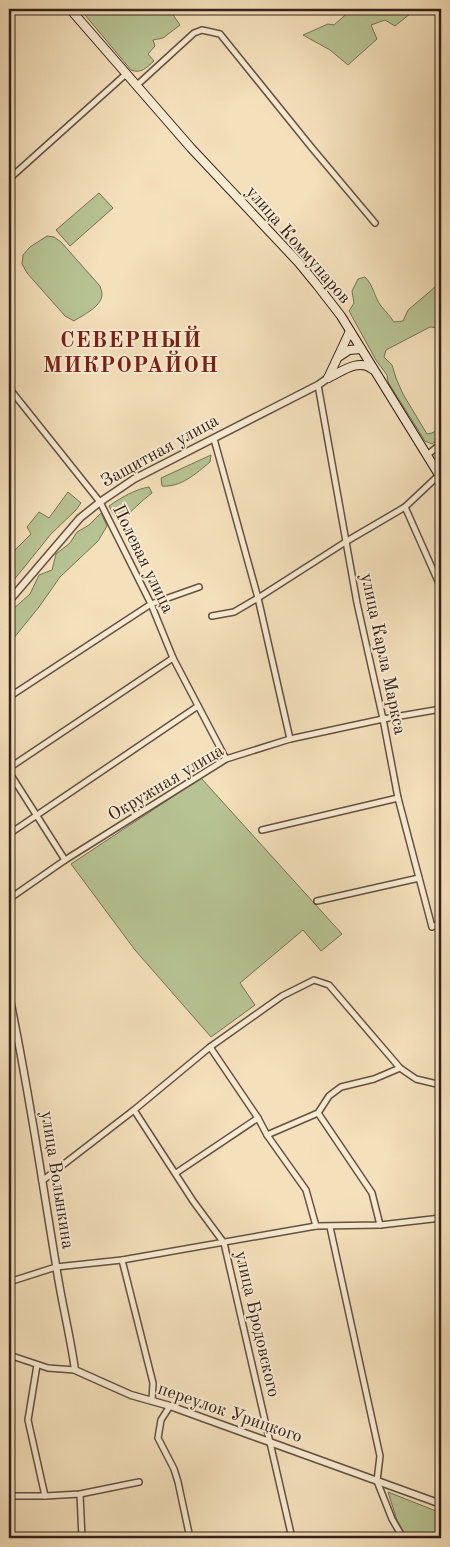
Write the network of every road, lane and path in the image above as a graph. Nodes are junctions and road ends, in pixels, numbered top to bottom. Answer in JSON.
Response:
{"nodes":[{"id":1,"x":70,"y":9,"type":"edge"},
{"id":2,"x":126,"y":74,"type":"junction"},
{"id":3,"x":136,"y":86,"type":"junction"},
{"id":4,"x":9,"y":179,"type":"edge"},
{"id":5,"x":375,"y":223,"type":"dead end"},
{"id":6,"x":350,"y":331,"type":"junction"},
{"id":7,"x":362,"y":351,"type":"junction"},
{"id":8,"x":337,"y":360,"type":"junction"},
{"id":9,"x":356,"y":365,"type":"junction"},
{"id":10,"x":375,"y":372,"type":"junction"},
{"id":11,"x":328,"y":378,"type":"junction"},
{"id":12,"x":318,"y":385,"type":"junction"},
{"id":13,"x":9,"y":388,"type":"edge"},
{"id":14,"x":214,"y":439,"type":"junction"},
{"id":15,"x":441,"y":444,"type":"edge"},
{"id":16,"x":427,"y":455,"type":"junction"},
{"id":17,"x":440,"y":476,"type":"edge"},
{"id":18,"x":100,"y":502,"type":"junction"},
{"id":19,"x":404,"y":507,"type":"junction"},
{"id":20,"x":347,"y":541,"type":"junction"},
{"id":21,"x":199,"y":587,"type":"dead end"},
{"id":22,"x":441,"y":588,"type":"edge"},
{"id":23,"x":258,"y":598,"type":"junction"},
{"id":24,"x":9,"y":601,"type":"edge"},
{"id":25,"x":151,"y":604,"type":"junction"},
{"id":26,"x":212,"y":616,"type":"dead end"},
{"id":27,"x":173,"y":658,"type":"junction"},
{"id":28,"x":9,"y":697,"type":"edge"},
{"id":29,"x":198,"y":706,"type":"junction"},
{"id":30,"x":441,"y":708,"type":"edge"},
{"id":31,"x":383,"y":719,"type":"junction"},
{"id":32,"x":290,"y":740,"type":"junction"},
{"id":33,"x":226,"y":759,"type":"junction"},
{"id":34,"x":9,"y":768,"type":"edge"},
{"id":35,"x":9,"y":772,"type":"edge"},
{"id":36,"x":398,"y":798,"type":"junction"},
{"id":37,"x":38,"y":815,"type":"junction"},
{"id":38,"x":262,"y":830,"type":"dead end"},
{"id":39,"x":9,"y":834,"type":"edge"},
{"id":40,"x":65,"y":860,"type":"junction"},
{"id":41,"x":419,"y":878,"type":"junction"},
{"id":42,"x":9,"y":899,"type":"edge"},
{"id":43,"x":317,"y":901,"type":"dead end"},
{"id":44,"x":441,"y":923,"type":"edge"},
{"id":45,"x":9,"y":995,"type":"edge"},
{"id":46,"x":210,"y":1046,"type":"junction"},
{"id":47,"x":400,"y":1068,"type":"junction"},
{"id":48,"x":441,"y":1086,"type":"edge"},
{"id":49,"x":134,"y":1110,"type":"junction"},
{"id":50,"x":318,"y":1113,"type":"junction"},
{"id":51,"x":258,"y":1118,"type":"junction"},
{"id":52,"x":267,"y":1135,"type":"junction"},
{"id":53,"x":176,"y":1173,"type":"junction"},
{"id":54,"x":42,"y":1180,"type":"junction"},
{"id":55,"x":441,"y":1218,"type":"edge"},
{"id":56,"x":380,"y":1225,"type":"junction"},
{"id":57,"x":316,"y":1226,"type":"junction"},
{"id":58,"x":330,"y":1227,"type":"junction"},
{"id":59,"x":224,"y":1243,"type":"junction"},
{"id":60,"x":122,"y":1260,"type":"junction"},
{"id":61,"x":56,"y":1268,"type":"junction"},
{"id":62,"x":9,"y":1282,"type":"edge"},
{"id":63,"x":9,"y":1355,"type":"edge"},
{"id":64,"x":37,"y":1365,"type":"junction"},
{"id":65,"x":74,"y":1370,"type":"junction"},
{"id":66,"x":152,"y":1401,"type":"junction"},
{"id":67,"x":170,"y":1406,"type":"junction"},
{"id":68,"x":270,"y":1442,"type":"junction"},
{"id":69,"x":377,"y":1481,"type":"junction"},
{"id":70,"x":139,"y":1482,"type":"dead end"},
{"id":71,"x":80,"y":1494,"type":"junction"},
{"id":72,"x":9,"y":1496,"type":"edge"},
{"id":73,"x":45,"y":1496,"type":"junction"},
{"id":74,"x":441,"y":1504,"type":"edge"},
{"id":75,"x":82,"y":1538,"type":"edge"},
{"id":76,"x":190,"y":1538,"type":"edge"},
{"id":77,"x":292,"y":1538,"type":"edge"},
{"id":78,"x":403,"y":1538,"type":"edge"}],
"edges":[{"from":1,"to":2,"type":"main road","name":"улица Коммунаров"},
{"from":2,"to":3,"type":"main road","name":"улица Коммунаров"},
{"from":2,"to":4,"type":"street"},
{"from":3,"to":5,"type":"street"},
{"from":3,"to":6,"type":"main road","name":"улица Коммунаров"},
{"from":6,"to":7,"type":"main road","name":"улица Коммунаров"},
{"from":6,"to":8,"type":"main road"},
{"from":7,"to":8,"type":"main road"},
{"from":7,"to":9,"type":"main road"},
{"from":7,"to":10,"type":"main road","name":"улица Коммунаров"},
{"from":8,"to":11,"type":"main road"},
{"from":9,"to":10,"type":"main road"},
{"from":9,"to":11,"type":"main road"},
{"from":10,"to":16,"type":"main road","name":"улица Коммунаров"},
{"from":11,"to":12,"type":"street","name":"Защитная улица"},
{"from":12,"to":14,"type":"street","name":"Защитная улица"},
{"from":12,"to":20,"type":"street","name":"улица Карла Маркса"},
{"from":13,"to":18,"type":"street","name":"Полевая улица"},
{"from":14,"to":18,"type":"street","name":"Защитная улица"},
{"from":14,"to":23,"type":"street"},
{"from":15,"to":16,"type":"street"},
{"from":16,"to":17,"type":"main road","name":"улица Коммунаров"},
{"from":17,"to":19,"type":"street"},
{"from":18,"to":24,"type":"street","name":"Защитная улица"},
{"from":18,"to":25,"type":"street","name":"Полевая улица"},
{"from":19,"to":20,"type":"street"},
{"from":19,"to":22,"type":"street"},
{"from":20,"to":23,"type":"street"},
{"from":20,"to":31,"type":"street","name":"улица Карла Маркса"},
{"from":21,"to":25,"type":"street"},
{"from":23,"to":26,"type":"street"},
{"from":23,"to":32,"type":"street"},
{"from":25,"to":27,"type":"street","name":"Полевая улица"},
{"from":25,"to":28,"type":"street"},
{"from":27,"to":29,"type":"street","name":"Полевая улица"},
{"from":27,"to":34,"type":"street"},
{"from":29,"to":33,"type":"street","name":"Полевая улица"},
{"from":29,"to":37,"type":"street"},
{"from":30,"to":31,"type":"street","name":"Окружная улица"},
{"from":31,"to":32,"type":"street","name":"Окружная улица"},
{"from":31,"to":36,"type":"street","name":"улица Карла Маркса"},
{"from":32,"to":33,"type":"street","name":"Окружная улица"},
{"from":33,"to":40,"type":"street","name":"Окружная улица"},
{"from":35,"to":37,"type":"street"},
{"from":36,"to":38,"type":"street"},
{"from":36,"to":41,"type":"street","name":"улица Карла Маркса"},
{"from":37,"to":39,"type":"street"},
{"from":37,"to":40,"type":"street"},
{"from":40,"to":42,"type":"street","name":"Окружная улица"},
{"from":41,"to":43,"type":"street"},
{"from":41,"to":44,"type":"street","name":"улица Карла Маркса"},
{"from":45,"to":54,"type":"street","name":"улица Волынкина"},
{"from":46,"to":47,"type":"street"},
{"from":46,"to":49,"type":"street"},
{"from":46,"to":51,"type":"street"},
{"from":47,"to":48,"type":"street"},
{"from":47,"to":50,"type":"street"},
{"from":49,"to":53,"type":"street","name":"улица Бродовского"},
{"from":49,"to":54,"type":"street"},
{"from":50,"to":52,"type":"street"},
{"from":50,"to":56,"type":"street"},
{"from":51,"to":52,"type":"street"},
{"from":51,"to":53,"type":"street"},
{"from":52,"to":57,"type":"street"},
{"from":53,"to":59,"type":"street","name":"улица Бродовского"},
{"from":54,"to":61,"type":"street","name":"улица Волынкина"},
{"from":55,"to":56,"type":"street"},
{"from":56,"to":58,"type":"street"},
{"from":57,"to":58,"type":"street"},
{"from":57,"to":59,"type":"street"},
{"from":58,"to":69,"type":"street"},
{"from":59,"to":60,"type":"street"},
{"from":59,"to":68,"type":"street","name":"улица Бродовского"},
{"from":60,"to":61,"type":"street"},
{"from":60,"to":66,"type":"street"},
{"from":61,"to":62,"type":"street"},
{"from":61,"to":65,"type":"street","name":"улица Волынкина"},
{"from":63,"to":64,"type":"street","name":"переулок Урицкого"},
{"from":64,"to":65,"type":"street","name":"переулок Урицкого"},
{"from":64,"to":73,"type":"street"},
{"from":65,"to":66,"type":"street","name":"переулок Урицкого"},
{"from":66,"to":67,"type":"street","name":"переулок Урицкого"},
{"from":67,"to":68,"type":"street","name":"переулок Урицкого"},
{"from":67,"to":76,"type":"street"},
{"from":68,"to":69,"type":"street","name":"переулок Урицкого"},
{"from":68,"to":77,"type":"street","name":"улица Бродовского"},
{"from":69,"to":74,"type":"street","name":"переулок Урицкого"},
{"from":69,"to":78,"type":"street"},
{"from":70,"to":71,"type":"street"},
{"from":71,"to":73,"type":"street"},
{"from":71,"to":75,"type":"street"},
{"from":72,"to":73,"type":"street"}]}
